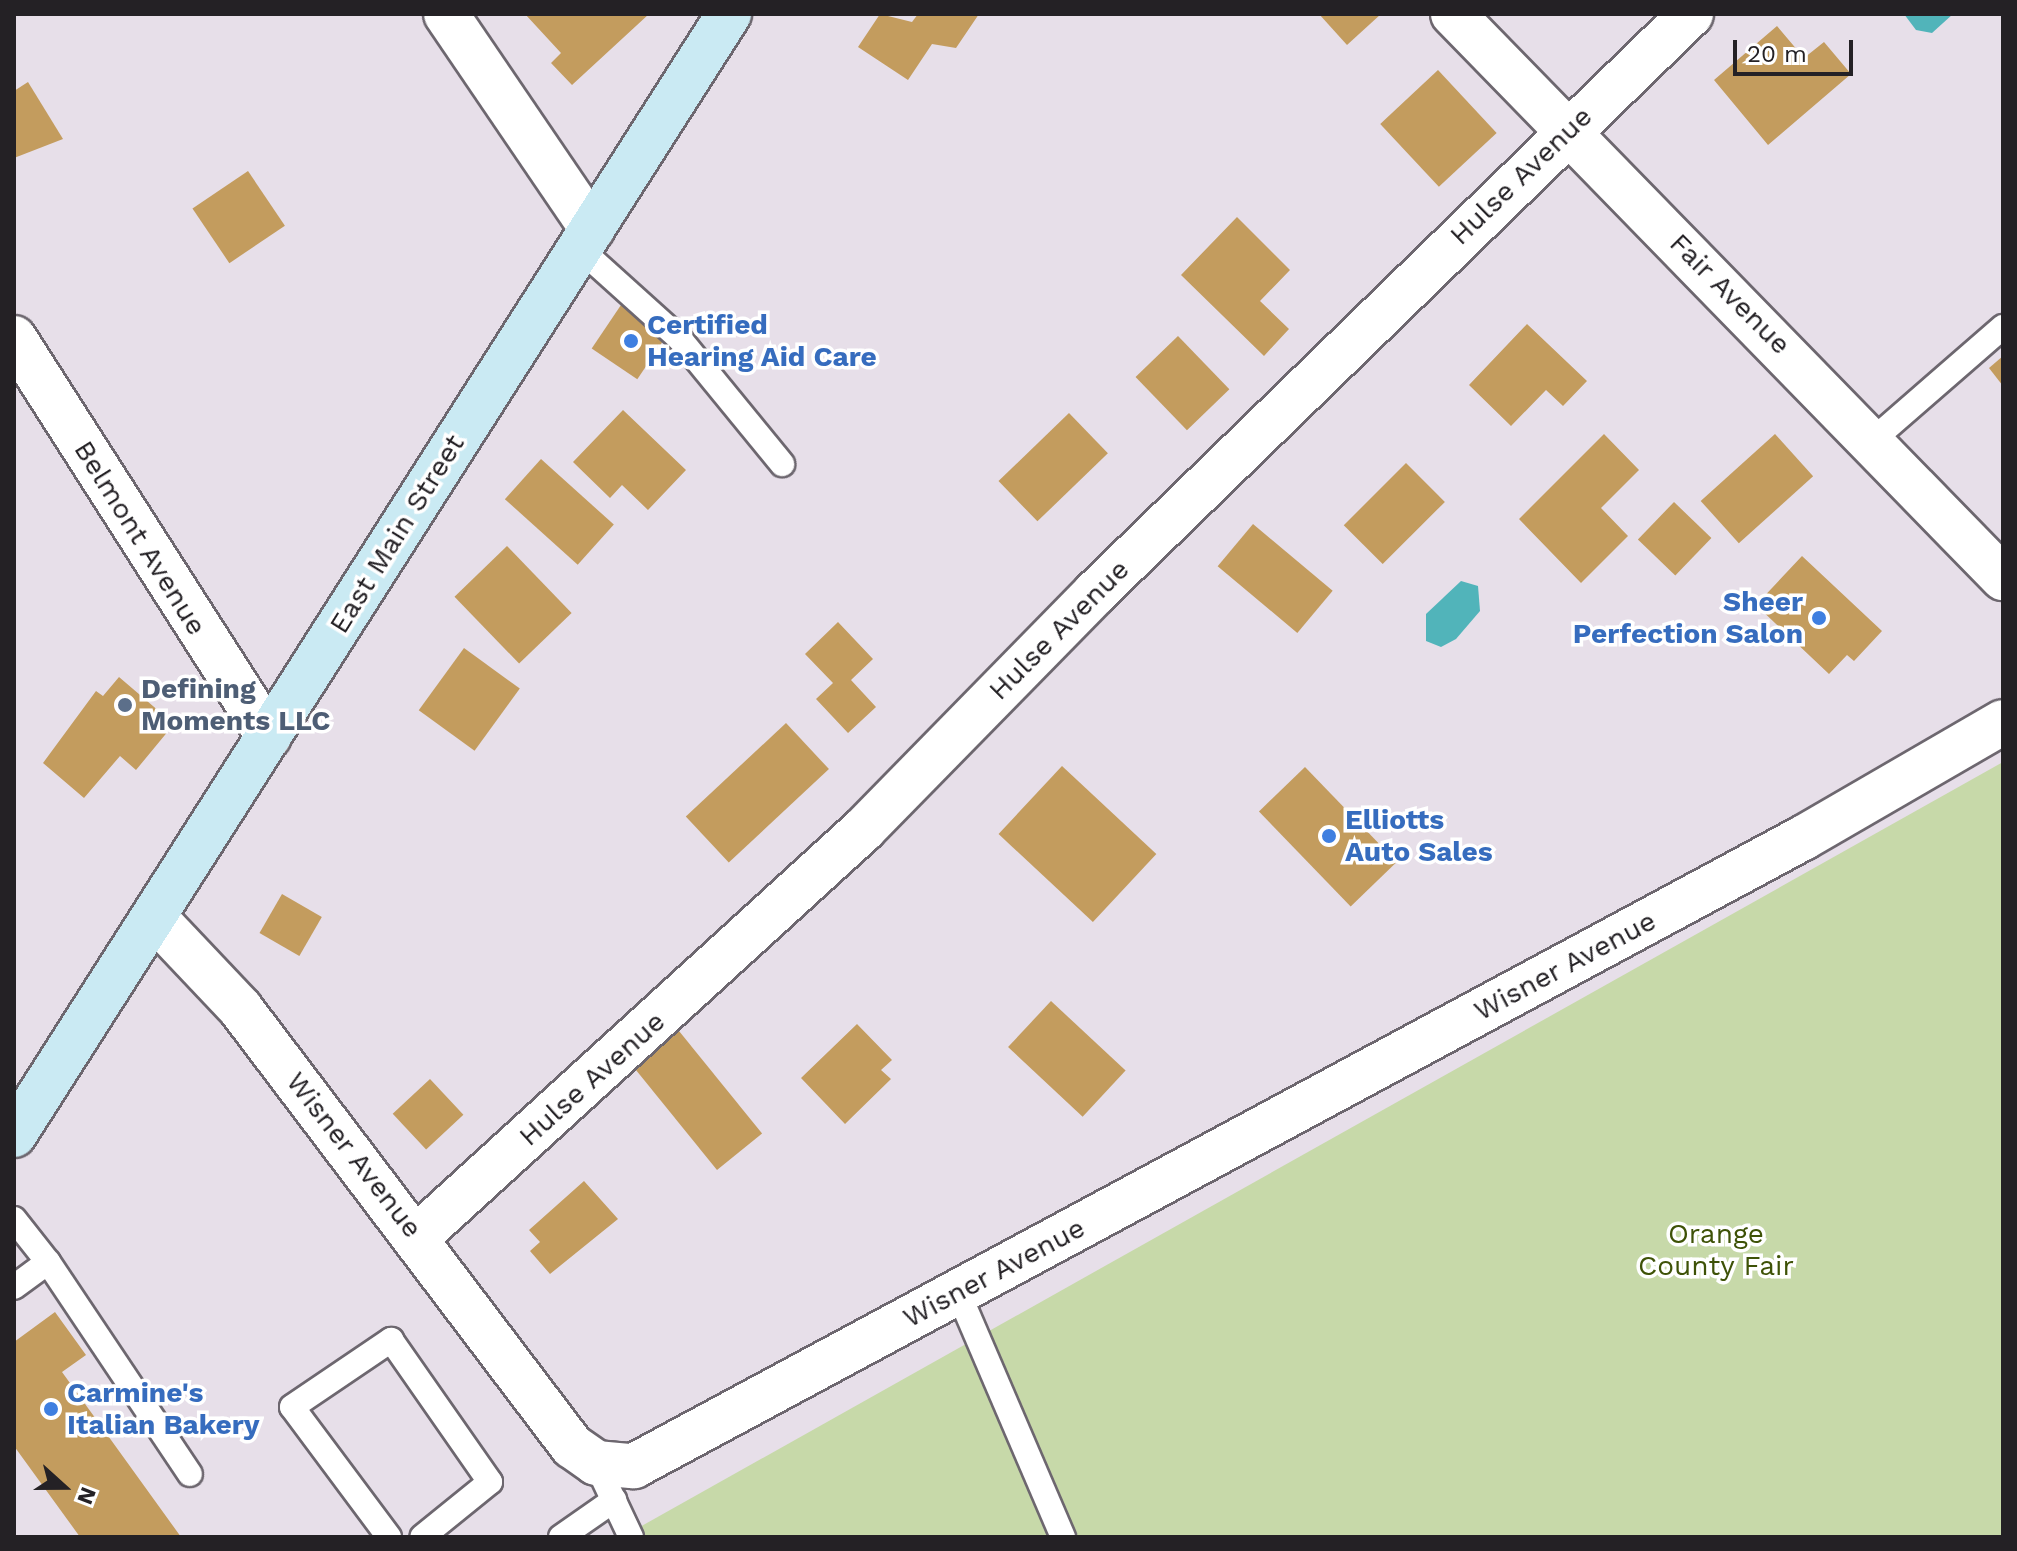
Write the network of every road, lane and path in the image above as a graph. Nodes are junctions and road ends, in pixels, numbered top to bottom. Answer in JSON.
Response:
{"nodes":[{"id":1,"x":446,"y":14,"type":"edge"},
{"id":2,"x":729,"y":14,"type":"edge"},
{"id":3,"x":1453,"y":14,"type":"edge"},
{"id":4,"x":1691,"y":14,"type":"edge"},
{"id":5,"x":1568,"y":130,"type":"junction"},
{"id":6,"x":585,"y":239,"type":"junction"},
{"id":7,"x":2003,"y":327,"type":"edge"},
{"id":8,"x":14,"y":338,"type":"edge"},
{"id":9,"x":1874,"y":439,"type":"junction"},
{"id":10,"x":782,"y":464,"type":"dead end"},
{"id":11,"x":2003,"y":578,"type":"edge"},
{"id":12,"x":2003,"y":722,"type":"edge"},
{"id":13,"x":269,"y":736,"type":"junction"},
{"id":14,"x":155,"y":918,"type":"junction"},
{"id":15,"x":20,"y":1112,"type":"edge"},
{"id":16,"x":14,"y":1219,"type":"edge"},
{"id":17,"x":418,"y":1236,"type":"junction"},
{"id":18,"x":48,"y":1262,"type":"junction"},
{"id":19,"x":14,"y":1287,"type":"edge"},
{"id":20,"x":958,"y":1292,"type":"junction"},
{"id":21,"x":190,"y":1474,"type":"dead end"},
{"id":22,"x":605,"y":1482,"type":"junction"},
{"id":23,"x":389,"y":1537,"type":"edge"},
{"id":24,"x":422,"y":1537,"type":"edge"},
{"id":25,"x":561,"y":1537,"type":"edge"},
{"id":26,"x":631,"y":1537,"type":"edge"},
{"id":27,"x":1063,"y":1537,"type":"edge"}],
"edges":[{"from":1,"to":6,"type":"street"},
{"from":2,"to":6,"type":"main road","name":"East Main Street"},
{"from":3,"to":5,"type":"street","name":"Fair Avenue"},
{"from":4,"to":5,"type":"street","name":"Hulse Avenue"},
{"from":5,"to":9,"type":"street","name":"Fair Avenue"},
{"from":5,"to":17,"type":"street","name":"Hulse Avenue"},
{"from":6,"to":10,"type":"lane"},
{"from":6,"to":13,"type":"main road","name":"East Main Street"},
{"from":7,"to":9,"type":"lane"},
{"from":8,"to":13,"type":"street","name":"Belmont Avenue"},
{"from":9,"to":11,"type":"street","name":"Fair Avenue"},
{"from":12,"to":20,"type":"street","name":"Wisner Avenue"},
{"from":13,"to":14,"type":"main road","name":"East Main Street"},
{"from":14,"to":15,"type":"main road","name":"East Main Street"},
{"from":14,"to":17,"type":"street","name":"Wisner Avenue"},
{"from":16,"to":18,"type":"lane"},
{"from":17,"to":22,"type":"street","name":"Wisner Avenue"},
{"from":18,"to":19,"type":"lane"},
{"from":18,"to":21,"type":"lane"},
{"from":20,"to":22,"type":"street","name":"Wisner Avenue"},
{"from":20,"to":27,"type":"lane"},
{"from":22,"to":25,"type":"lane"},
{"from":22,"to":26,"type":"lane"},
{"from":23,"to":24,"type":"lane"}]}
